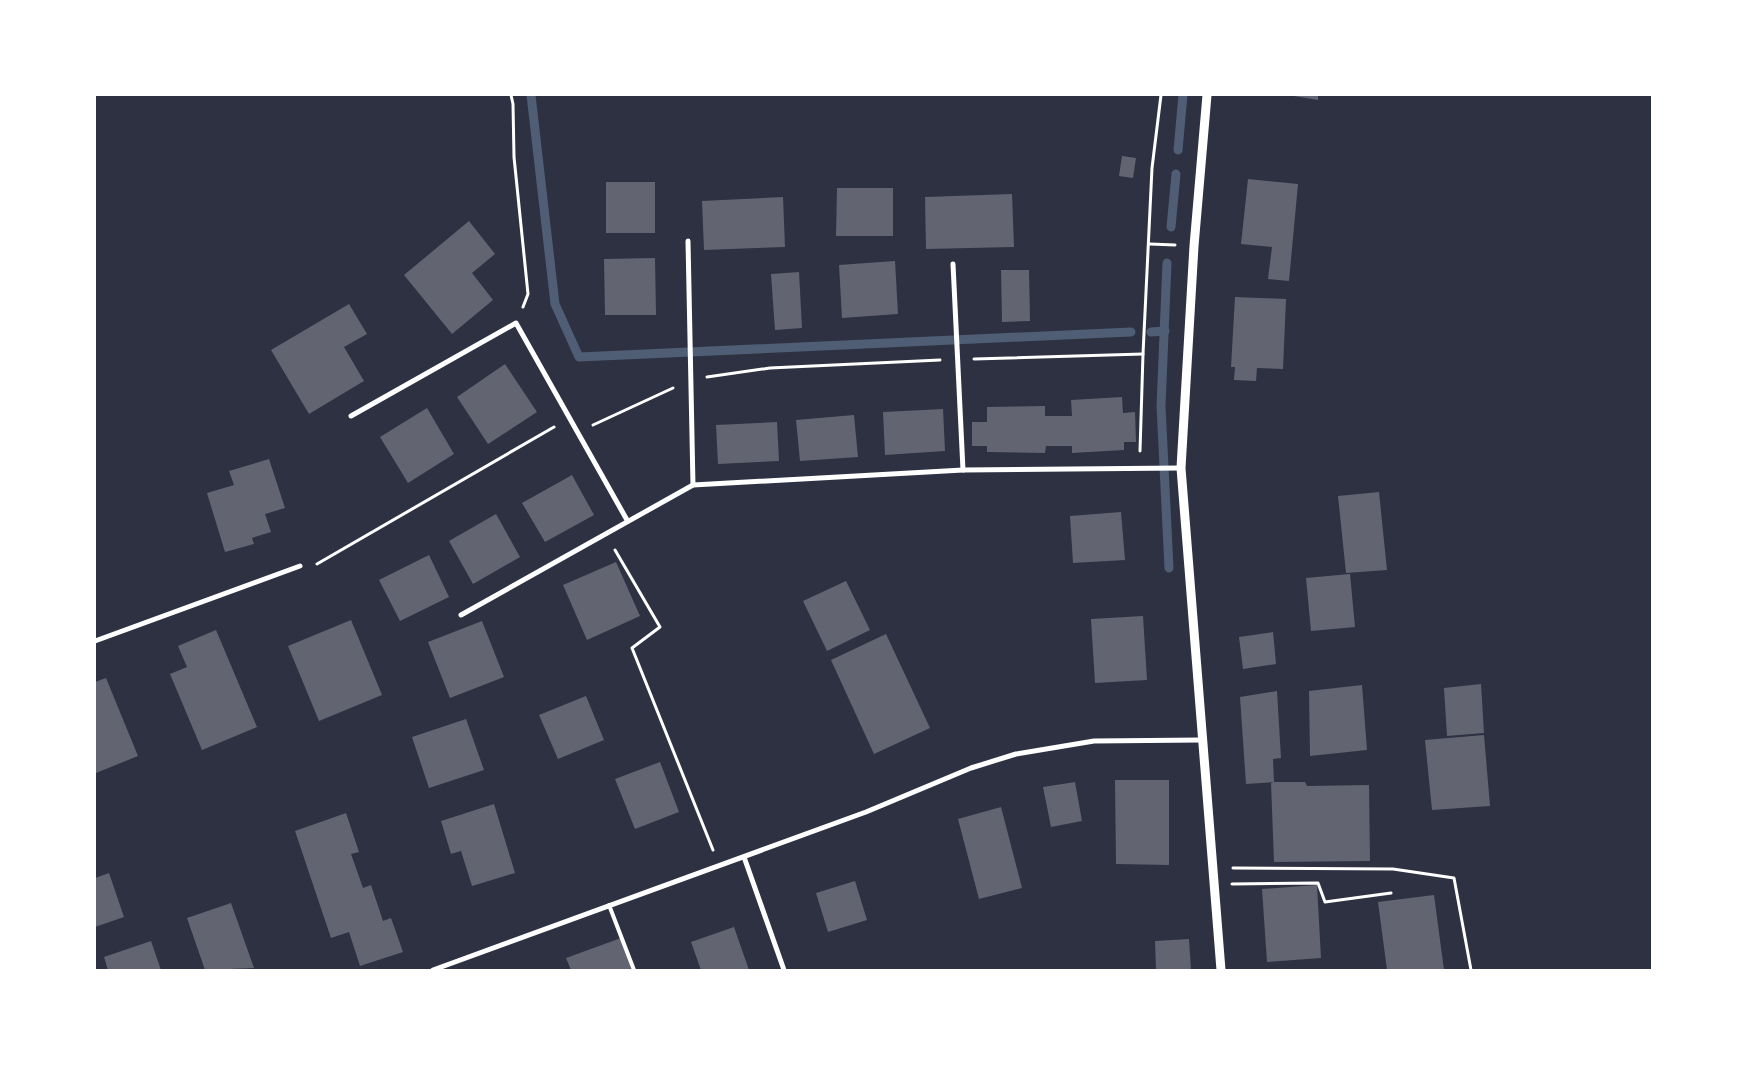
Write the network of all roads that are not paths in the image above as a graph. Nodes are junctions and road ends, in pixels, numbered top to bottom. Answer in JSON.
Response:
{"nodes":[{"id":1,"x":1207,"y":95,"type":"edge"},
{"id":2,"x":688,"y":241,"type":"dead end"},
{"id":3,"x":953,"y":264,"type":"dead end"},
{"id":4,"x":351,"y":416,"type":"dead end"},
{"id":5,"x":1176,"y":467,"type":"junction"},
{"id":6,"x":963,"y":470,"type":"junction"},
{"id":7,"x":693,"y":485,"type":"junction"},
{"id":8,"x":627,"y":520,"type":"junction"},
{"id":9,"x":300,"y":566,"type":"road end"},
{"id":10,"x":461,"y":615,"type":"dead end"},
{"id":11,"x":95,"y":641,"type":"edge"},
{"id":12,"x":1201,"y":740,"type":"junction"},
{"id":13,"x":744,"y":857,"type":"junction"},
{"id":14,"x":609,"y":905,"type":"junction"},
{"id":15,"x":433,"y":970,"type":"edge"},
{"id":16,"x":634,"y":970,"type":"edge"},
{"id":17,"x":784,"y":970,"type":"edge"},
{"id":18,"x":1221,"y":970,"type":"edge"}],
"edges":[{"from":1,"to":5,"type":"street"},
{"from":2,"to":7,"type":"street"},
{"from":3,"to":6,"type":"street"},
{"from":4,"to":8,"type":"street"},
{"from":5,"to":6,"type":"street"},
{"from":5,"to":12,"type":"street"},
{"from":6,"to":7,"type":"street"},
{"from":7,"to":8,"type":"street"},
{"from":8,"to":10,"type":"street"},
{"from":9,"to":11,"type":"street"},
{"from":12,"to":13,"type":"street"},
{"from":12,"to":18,"type":"street"},
{"from":13,"to":14,"type":"street"},
{"from":13,"to":17,"type":"street"},
{"from":14,"to":15,"type":"street"},
{"from":14,"to":16,"type":"lane"}]}
